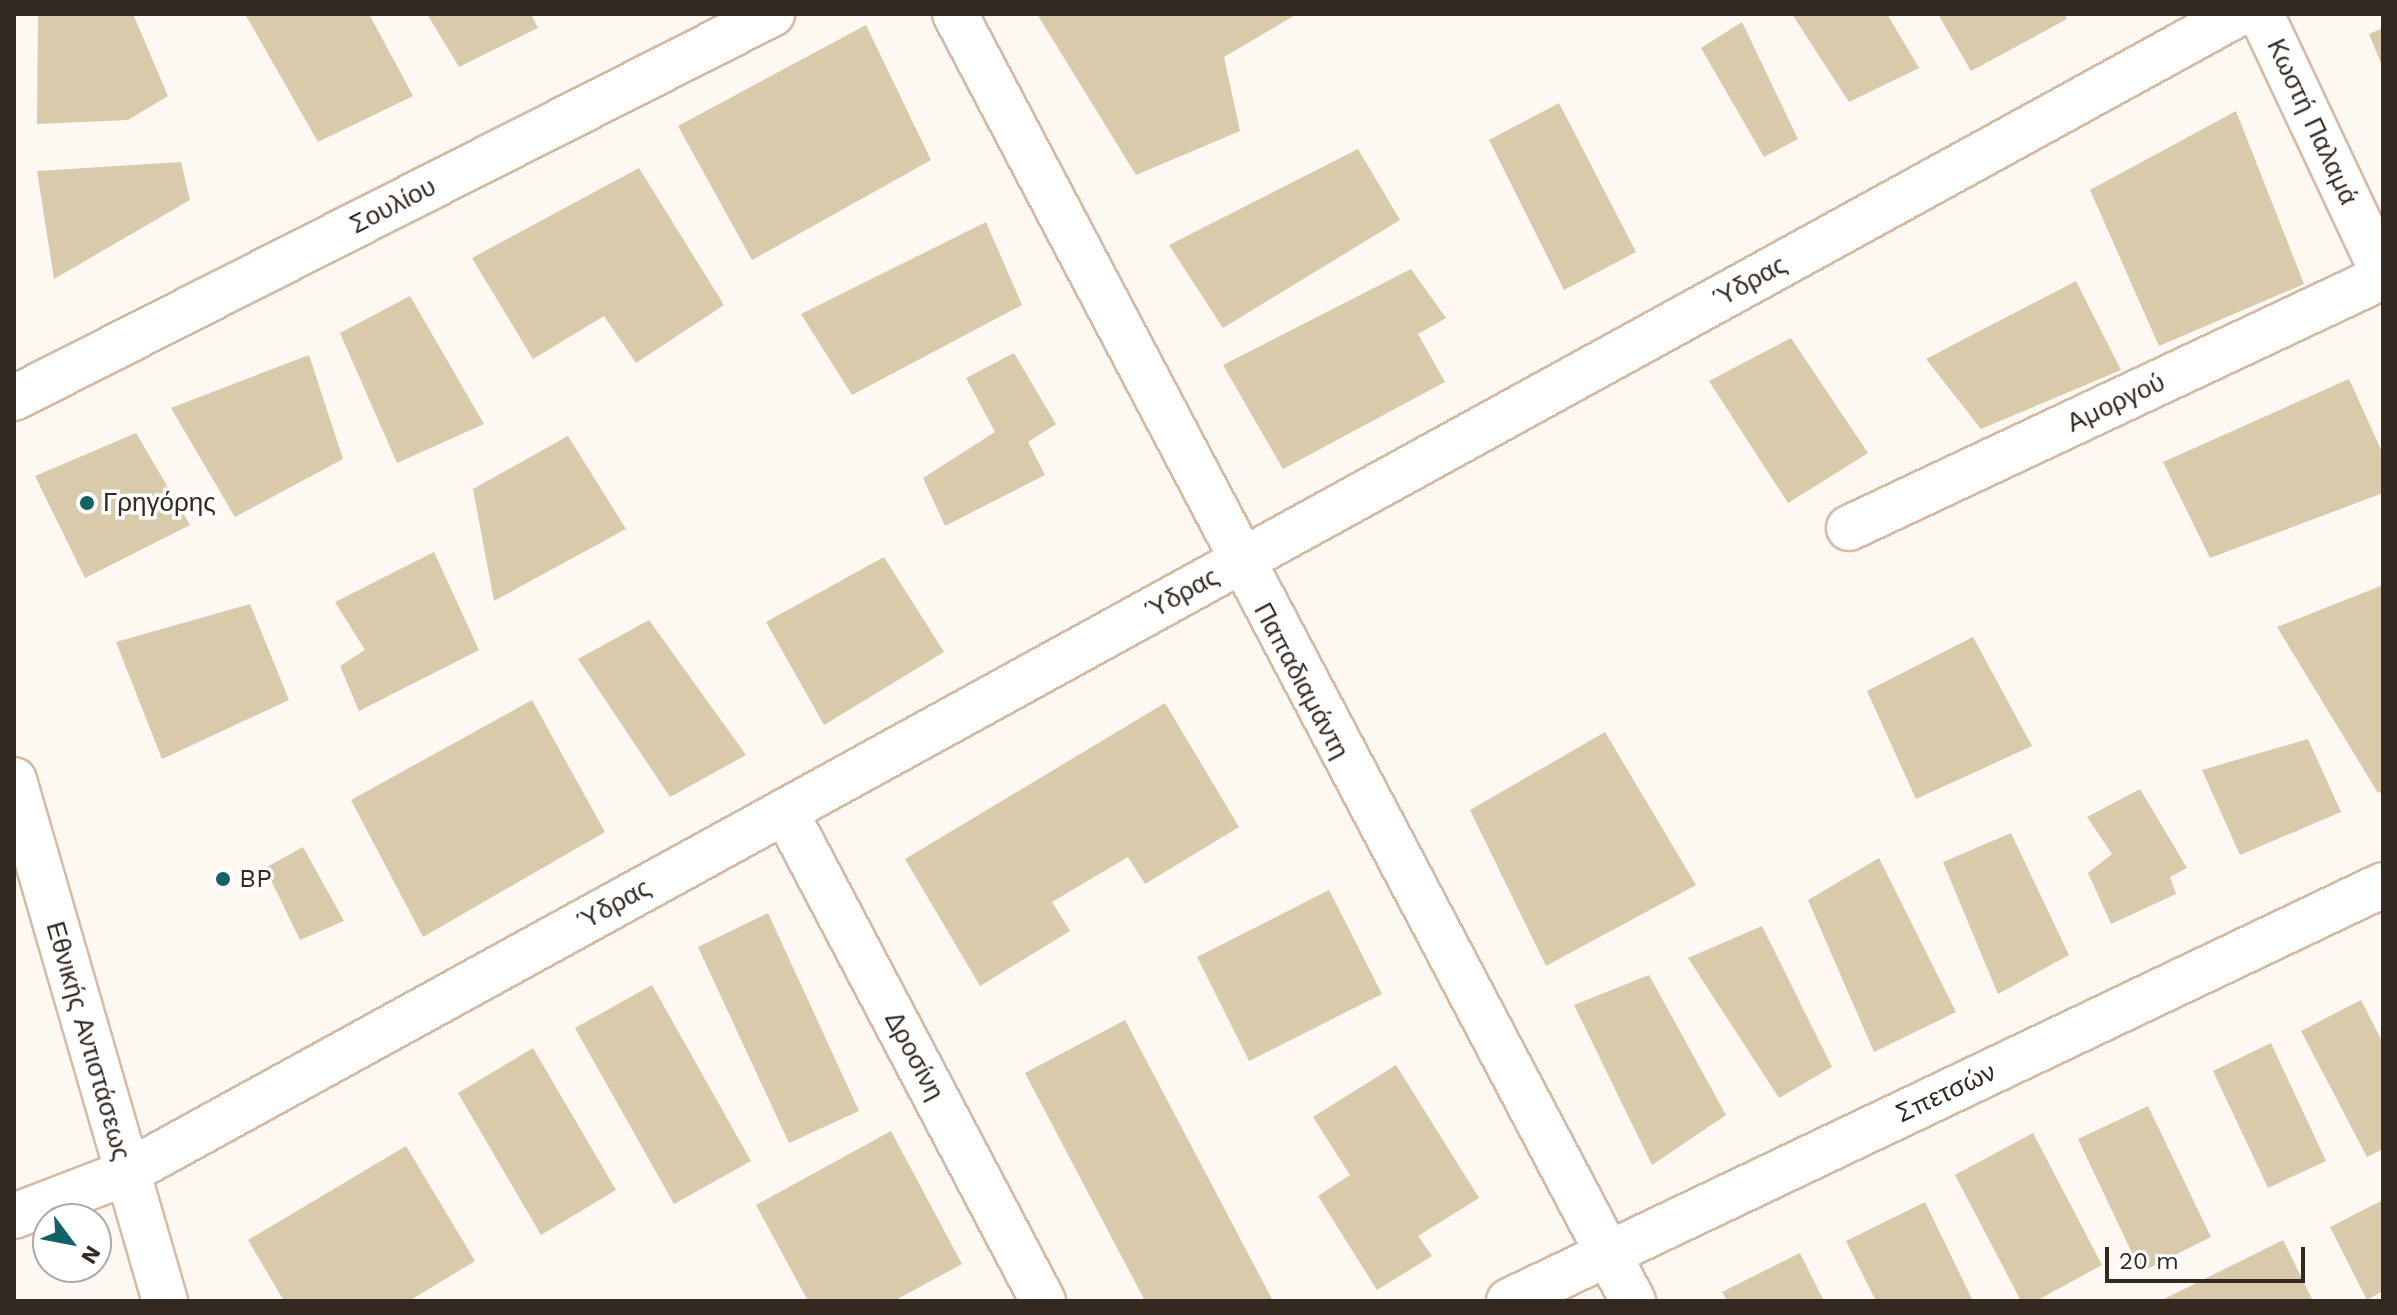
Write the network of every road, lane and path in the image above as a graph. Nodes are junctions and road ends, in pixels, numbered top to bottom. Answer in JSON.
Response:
{"nodes":[{"id":1,"x":772,"y":14,"type":"edge"},
{"id":2,"x":955,"y":14,"type":"edge"},
{"id":3,"x":2238,"y":14,"type":"edge"},
{"id":4,"x":2261,"y":14,"type":"edge"},
{"id":5,"x":2383,"y":275,"type":"edge"},
{"id":6,"x":14,"y":398,"type":"edge"},
{"id":7,"x":1849,"y":528,"type":"dead end"},
{"id":8,"x":1238,"y":563,"type":"junction"},
{"id":9,"x":14,"y":780,"type":"edge"},
{"id":10,"x":785,"y":811,"type":"junction"},
{"id":11,"x":2383,"y":885,"type":"edge"},
{"id":12,"x":126,"y":1173,"type":"junction"},
{"id":13,"x":14,"y":1216,"type":"edge"},
{"id":14,"x":1606,"y":1255,"type":"junction"},
{"id":15,"x":165,"y":1301,"type":"edge"},
{"id":16,"x":1043,"y":1301,"type":"edge"},
{"id":17,"x":1509,"y":1301,"type":"edge"},
{"id":18,"x":1633,"y":1301,"type":"edge"}],
"edges":[{"from":1,"to":6,"type":"street","name":"Σουλίου"},
{"from":2,"to":8,"type":"street","name":"Παπαδιαμάντη"},
{"from":3,"to":8,"type":"street","name":"Ύδρας"},
{"from":4,"to":5,"type":"street","name":"Κωστή Παλαμά"},
{"from":5,"to":7,"type":"street","name":"Αμοργού"},
{"from":8,"to":10,"type":"street","name":"Ύδρας"},
{"from":8,"to":14,"type":"street","name":"Παπαδιαμάντη"},
{"from":9,"to":12,"type":"street","name":"Εθνικής Αντιστάσεως"},
{"from":10,"to":12,"type":"street","name":"Ύδρας"},
{"from":10,"to":16,"type":"street","name":"Δροσίνη"},
{"from":11,"to":14,"type":"street","name":"Σπετσών"},
{"from":12,"to":13,"type":"street","name":"Ύδρας"},
{"from":12,"to":15,"type":"street","name":"Εθνικής Αντιστάσεως"},
{"from":14,"to":17,"type":"street","name":"Σπετσών"},
{"from":14,"to":18,"type":"street","name":"Παπαδιαμάντη"}]}
